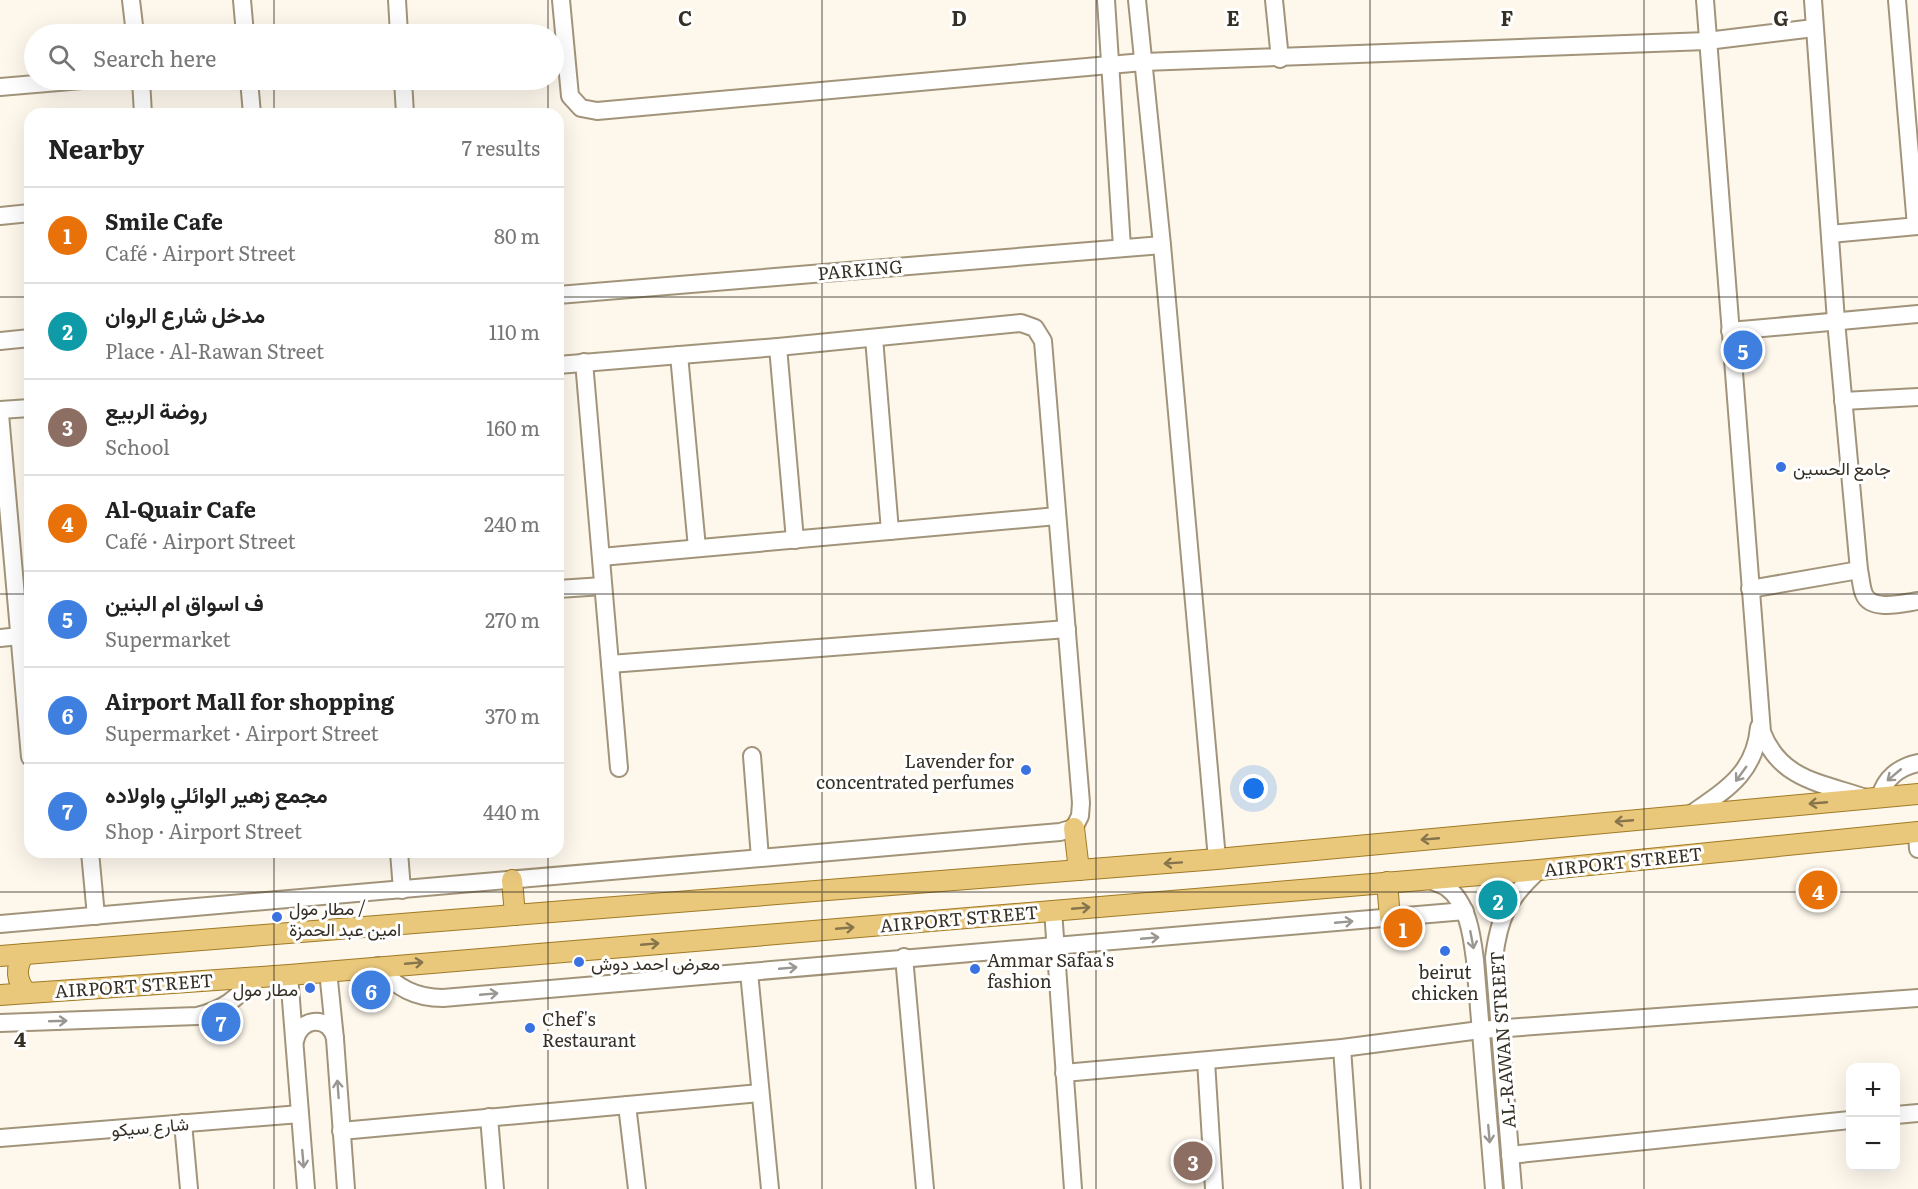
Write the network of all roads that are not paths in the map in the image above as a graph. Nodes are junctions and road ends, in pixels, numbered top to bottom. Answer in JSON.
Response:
{"nodes":[{"id":1,"x":131,"y":0,"type":"edge"},
{"id":2,"x":242,"y":0,"type":"edge"},
{"id":3,"x":397,"y":0,"type":"edge"},
{"id":4,"x":561,"y":0,"type":"edge"},
{"id":5,"x":1106,"y":0,"type":"edge"},
{"id":6,"x":1137,"y":0,"type":"edge"},
{"id":7,"x":1274,"y":0,"type":"edge"},
{"id":8,"x":1705,"y":0,"type":"edge"},
{"id":9,"x":1813,"y":0,"type":"edge"},
{"id":10,"x":1897,"y":0,"type":"edge"},
{"id":11,"x":134,"y":24,"type":"edge"},
{"id":12,"x":244,"y":24,"type":"edge"},
{"id":13,"x":398,"y":24,"type":"edge"},
{"id":14,"x":563,"y":24,"type":"edge"},
{"id":15,"x":1814,"y":28,"type":"junction"},
{"id":16,"x":564,"y":32,"type":"edge"},
{"id":17,"x":1707,"y":41,"type":"junction"},
{"id":18,"x":1280,"y":59,"type":"junction"},
{"id":19,"x":1143,"y":62,"type":"junction"},
{"id":20,"x":1110,"y":66,"type":"junction"},
{"id":21,"x":24,"y":85,"type":"edge"},
{"id":22,"x":0,"y":87,"type":"edge"},
{"id":23,"x":142,"y":90,"type":"edge"},
{"id":24,"x":250,"y":90,"type":"edge"},
{"id":25,"x":403,"y":90,"type":"edge"},
{"id":26,"x":143,"y":108,"type":"edge"},
{"id":27,"x":251,"y":108,"type":"edge"},
{"id":28,"x":404,"y":108,"type":"edge"},
{"id":29,"x":24,"y":214,"type":"edge"},
{"id":30,"x":0,"y":216,"type":"edge"},
{"id":31,"x":1917,"y":226,"type":"edge"},
{"id":32,"x":1830,"y":234,"type":"junction"},
{"id":33,"x":1162,"y":245,"type":"junction"},
{"id":34,"x":1122,"y":247,"type":"junction"},
{"id":35,"x":564,"y":294,"type":"edge"},
{"id":36,"x":1918,"y":314,"type":"edge"},
{"id":37,"x":1836,"y":321,"type":"junction"},
{"id":38,"x":1730,"y":330,"type":"junction"},
{"id":39,"x":874,"y":338,"type":"junction"},
{"id":40,"x":24,"y":339,"type":"edge"},
{"id":41,"x":0,"y":341,"type":"edge"},
{"id":42,"x":778,"y":347,"type":"junction"},
{"id":43,"x":679,"y":355,"type":"junction"},
{"id":44,"x":584,"y":362,"type":"junction"},
{"id":45,"x":564,"y":364,"type":"edge"},
{"id":46,"x":1918,"y":397,"type":"edge"},
{"id":47,"x":1843,"y":401,"type":"junction"},
{"id":48,"x":24,"y":409,"type":"edge"},
{"id":49,"x":0,"y":412,"type":"edge"},
{"id":50,"x":1058,"y":516,"type":"junction"},
{"id":51,"x":890,"y":531,"type":"junction"},
{"id":52,"x":795,"y":540,"type":"junction"},
{"id":53,"x":697,"y":548,"type":"junction"},
{"id":54,"x":601,"y":557,"type":"junction"},
{"id":55,"x":1860,"y":570,"type":"junction"},
{"id":56,"x":603,"y":586,"type":"junction"},
{"id":57,"x":564,"y":589,"type":"edge"},
{"id":58,"x":1750,"y":589,"type":"junction"},
{"id":59,"x":1918,"y":601,"type":"edge"},
{"id":60,"x":24,"y":626,"type":"edge"},
{"id":61,"x":1067,"y":629,"type":"junction"},
{"id":62,"x":24,"y":635,"type":"edge"},
{"id":63,"x":0,"y":638,"type":"edge"},
{"id":64,"x":610,"y":664,"type":"junction"},
{"id":65,"x":1760,"y":720,"type":"junction"},
{"id":66,"x":752,"y":756,"type":"dead end"},
{"id":67,"x":1918,"y":763,"type":"edge"},
{"id":68,"x":619,"y":768,"type":"dead end"},
{"id":69,"x":1918,"y":794,"type":"edge"},
{"id":70,"x":1874,"y":798,"type":"junction"},
{"id":71,"x":1690,"y":815,"type":"junction"},
{"id":72,"x":1074,"y":828,"type":"junction"},
{"id":73,"x":1918,"y":837,"type":"edge"},
{"id":74,"x":91,"y":858,"type":"edge"},
{"id":75,"x":399,"y":858,"type":"edge"},
{"id":76,"x":760,"y":858,"type":"junction"},
{"id":77,"x":1217,"y":859,"type":"junction"},
{"id":78,"x":1079,"y":870,"type":"junction"},
{"id":79,"x":1539,"y":870,"type":"junction"},
{"id":80,"x":1428,"y":879,"type":"junction"},
{"id":81,"x":512,"y":880,"type":"junction"},
{"id":82,"x":1387,"y":882,"type":"junction"},
{"id":83,"x":402,"y":890,"type":"junction"},
{"id":84,"x":1053,"y":910,"type":"junction"},
{"id":85,"x":1464,"y":911,"type":"junction"},
{"id":86,"x":514,"y":915,"type":"junction"},
{"id":87,"x":96,"y":916,"type":"junction"},
{"id":88,"x":1390,"y":918,"type":"junction"},
{"id":89,"x":0,"y":924,"type":"edge"},
{"id":90,"x":1055,"y":946,"type":"junction"},
{"id":91,"x":24,"y":954,"type":"junction"},
{"id":92,"x":0,"y":956,"type":"edge"},
{"id":93,"x":904,"y":957,"type":"junction"},
{"id":94,"x":378,"y":966,"type":"junction"},
{"id":95,"x":328,"y":971,"type":"junction"},
{"id":96,"x":749,"y":972,"type":"junction"},
{"id":97,"x":289,"y":975,"type":"junction"},
{"id":98,"x":254,"y":977,"type":"junction"},
{"id":99,"x":27,"y":993,"type":"junction"},
{"id":100,"x":0,"y":995,"type":"edge"},
{"id":101,"x":1918,"y":998,"type":"edge"},
{"id":102,"x":0,"y":1023,"type":"edge"},
{"id":103,"x":1500,"y":1029,"type":"junction"},
{"id":104,"x":1480,"y":1030,"type":"junction"},
{"id":105,"x":335,"y":1039,"type":"junction"},
{"id":106,"x":295,"y":1041,"type":"junction"},
{"id":107,"x":1342,"y":1048,"type":"junction"},
{"id":108,"x":1206,"y":1061,"type":"junction"},
{"id":109,"x":1064,"y":1073,"type":"junction"},
{"id":110,"x":760,"y":1093,"type":"junction"},
{"id":111,"x":627,"y":1105,"type":"junction"},
{"id":112,"x":1918,"y":1113,"type":"edge"},
{"id":113,"x":300,"y":1114,"type":"junction"},
{"id":114,"x":1900,"y":1115,"type":"edge"},
{"id":115,"x":489,"y":1117,"type":"junction"},
{"id":116,"x":1846,"y":1120,"type":"edge"},
{"id":117,"x":183,"y":1124,"type":"junction"},
{"id":118,"x":341,"y":1131,"type":"junction"},
{"id":119,"x":0,"y":1138,"type":"edge"},
{"id":120,"x":1510,"y":1155,"type":"junction"},
{"id":121,"x":189,"y":1189,"type":"edge"},
{"id":122,"x":306,"y":1189,"type":"edge"},
{"id":123,"x":346,"y":1189,"type":"edge"},
{"id":124,"x":495,"y":1189,"type":"edge"},
{"id":125,"x":637,"y":1189,"type":"edge"},
{"id":126,"x":770,"y":1189,"type":"edge"},
{"id":127,"x":925,"y":1189,"type":"edge"},
{"id":128,"x":1072,"y":1189,"type":"edge"},
{"id":129,"x":1214,"y":1189,"type":"edge"},
{"id":130,"x":1352,"y":1189,"type":"edge"},
{"id":131,"x":1494,"y":1189,"type":"edge"},
{"id":132,"x":1513,"y":1189,"type":"edge"}],
"edges":[{"from":1,"to":11,"type":"street"},
{"from":2,"to":12,"type":"street"},
{"from":3,"to":13,"type":"street"},
{"from":4,"to":14,"type":"street"},
{"from":5,"to":20,"type":"street"},
{"from":6,"to":19,"type":"street"},
{"from":7,"to":18,"type":"street"},
{"from":8,"to":17,"type":"street"},
{"from":9,"to":15,"type":"street"},
{"from":10,"to":31,"type":"street"},
{"from":15,"to":17,"type":"street"},
{"from":15,"to":32,"type":"street"},
{"from":16,"to":20,"type":"street"},
{"from":17,"to":18,"type":"street"},
{"from":17,"to":38,"type":"street"},
{"from":18,"to":19,"type":"street"},
{"from":19,"to":20,"type":"street"},
{"from":19,"to":33,"type":"street"},
{"from":20,"to":34,"type":"street"},
{"from":21,"to":22,"type":"street"},
{"from":23,"to":26,"type":"street"},
{"from":24,"to":27,"type":"street"},
{"from":25,"to":28,"type":"street"},
{"from":29,"to":30,"type":"street"},
{"from":31,"to":32,"type":"street"},
{"from":32,"to":37,"type":"street"},
{"from":33,"to":34,"type":"street","name":"PARKING"},
{"from":33,"to":77,"type":"street"},
{"from":34,"to":35,"type":"street","name":"PARKING"},
{"from":36,"to":37,"type":"street"},
{"from":37,"to":38,"type":"street"},
{"from":37,"to":47,"type":"street"},
{"from":38,"to":58,"type":"street"},
{"from":39,"to":42,"type":"street"},
{"from":39,"to":50,"type":"street"},
{"from":39,"to":51,"type":"street"},
{"from":40,"to":41,"type":"street"},
{"from":42,"to":43,"type":"street"},
{"from":42,"to":52,"type":"street"},
{"from":43,"to":44,"type":"street"},
{"from":43,"to":53,"type":"street"},
{"from":44,"to":45,"type":"street"},
{"from":44,"to":54,"type":"street"},
{"from":46,"to":47,"type":"street"},
{"from":47,"to":55,"type":"street"},
{"from":48,"to":49,"type":"street"},
{"from":49,"to":60,"type":"street"},
{"from":50,"to":51,"type":"street"},
{"from":50,"to":61,"type":"street"},
{"from":51,"to":52,"type":"street"},
{"from":52,"to":53,"type":"street"},
{"from":53,"to":54,"type":"street"},
{"from":54,"to":56,"type":"street"},
{"from":55,"to":58,"type":"street"},
{"from":55,"to":59,"type":"street"},
{"from":56,"to":57,"type":"street"},
{"from":56,"to":64,"type":"street"},
{"from":58,"to":65,"type":"street"},
{"from":61,"to":64,"type":"street"},
{"from":61,"to":72,"type":"street"},
{"from":62,"to":63,"type":"street"},
{"from":64,"to":68,"type":"street"},
{"from":65,"to":70,"type":"street"},
{"from":65,"to":71,"type":"street","one_way":true},
{"from":66,"to":76,"type":"street"},
{"from":67,"to":70,"type":"street","one_way":true},
{"from":69,"to":70,"type":"main road"},
{"from":70,"to":71,"type":"main road","one_way":true},
{"from":71,"to":77,"type":"main road","one_way":true},
{"from":72,"to":76,"type":"street"},
{"from":72,"to":78,"type":"main road"},
{"from":73,"to":79,"type":"main road","name":"AIRPORT STREET"},
{"from":74,"to":87,"type":"street"},
{"from":75,"to":83,"type":"street"},
{"from":76,"to":81,"type":"street"},
{"from":77,"to":78,"type":"main road","one_way":true},
{"from":78,"to":86,"type":"main road"},
{"from":79,"to":80,"type":"main road","name":"AIRPORT STREET"},
{"from":79,"to":103,"type":"street","name":"AL-RAWAN STREET"},
{"from":80,"to":82,"type":"main road","name":"AIRPORT STREET"},
{"from":80,"to":85,"type":"street","name":"AL-RAWAN STREET"},
{"from":81,"to":83,"type":"street"},
{"from":81,"to":86,"type":"main road"},
{"from":84,"to":82,"type":"main road","name":"AIRPORT STREET","one_way":true},
{"from":82,"to":88,"type":"main road"},
{"from":83,"to":87,"type":"street"},
{"from":84,"to":90,"type":"street"},
{"from":94,"to":84,"type":"main road","name":"AIRPORT STREET","one_way":true},
{"from":85,"to":88,"type":"street"},
{"from":85,"to":104,"type":"street","name":"AL-RAWAN STREET","one_way":true},
{"from":86,"to":91,"type":"main road"},
{"from":87,"to":89,"type":"street"},
{"from":90,"to":88,"type":"street","one_way":true},
{"from":90,"to":93,"type":"street"},
{"from":90,"to":109,"type":"street"},
{"from":91,"to":92,"type":"main road"},
{"from":91,"to":99,"type":"main road"},
{"from":96,"to":93,"type":"street","one_way":true},
{"from":93,"to":127,"type":"street"},
{"from":94,"to":95,"type":"main road","name":"AIRPORT STREET"},
{"from":94,"to":96,"type":"street","one_way":true},
{"from":95,"to":97,"type":"main road","name":"AIRPORT STREET"},
{"from":95,"to":105,"type":"street"},
{"from":96,"to":110,"type":"street"},
{"from":97,"to":98,"type":"main road","name":"AIRPORT STREET"},
{"from":97,"to":106,"type":"street"},
{"from":98,"to":99,"type":"main road","name":"AIRPORT STREET"},
{"from":102,"to":98,"type":"street","one_way":true},
{"from":99,"to":100,"type":"main road","name":"AIRPORT STREET"},
{"from":101,"to":103,"type":"street"},
{"from":103,"to":104,"type":"street"},
{"from":103,"to":120,"type":"street","name":"AL-RAWAN STREET"},
{"from":104,"to":107,"type":"street"},
{"from":104,"to":131,"type":"street","name":"AL-RAWAN STREET","one_way":true},
{"from":105,"to":106,"type":"street"},
{"from":118,"to":105,"type":"street","one_way":true},
{"from":106,"to":113,"type":"street"},
{"from":107,"to":108,"type":"street"},
{"from":107,"to":130,"type":"street"},
{"from":108,"to":109,"type":"street"},
{"from":108,"to":129,"type":"street"},
{"from":109,"to":128,"type":"street"},
{"from":110,"to":111,"type":"street"},
{"from":110,"to":126,"type":"street"},
{"from":111,"to":115,"type":"street"},
{"from":111,"to":125,"type":"street"},
{"from":112,"to":114,"type":"street"},
{"from":113,"to":117,"type":"street","name":"شارع سيكو"},
{"from":113,"to":122,"type":"street","one_way":true},
{"from":115,"to":118,"type":"street"},
{"from":115,"to":124,"type":"street"},
{"from":116,"to":120,"type":"street"},
{"from":117,"to":119,"type":"street","name":"شارع سيكو"},
{"from":117,"to":121,"type":"street"},
{"from":118,"to":123,"type":"street"},
{"from":120,"to":132,"type":"street","name":"AL-RAWAN STREET"}]}
